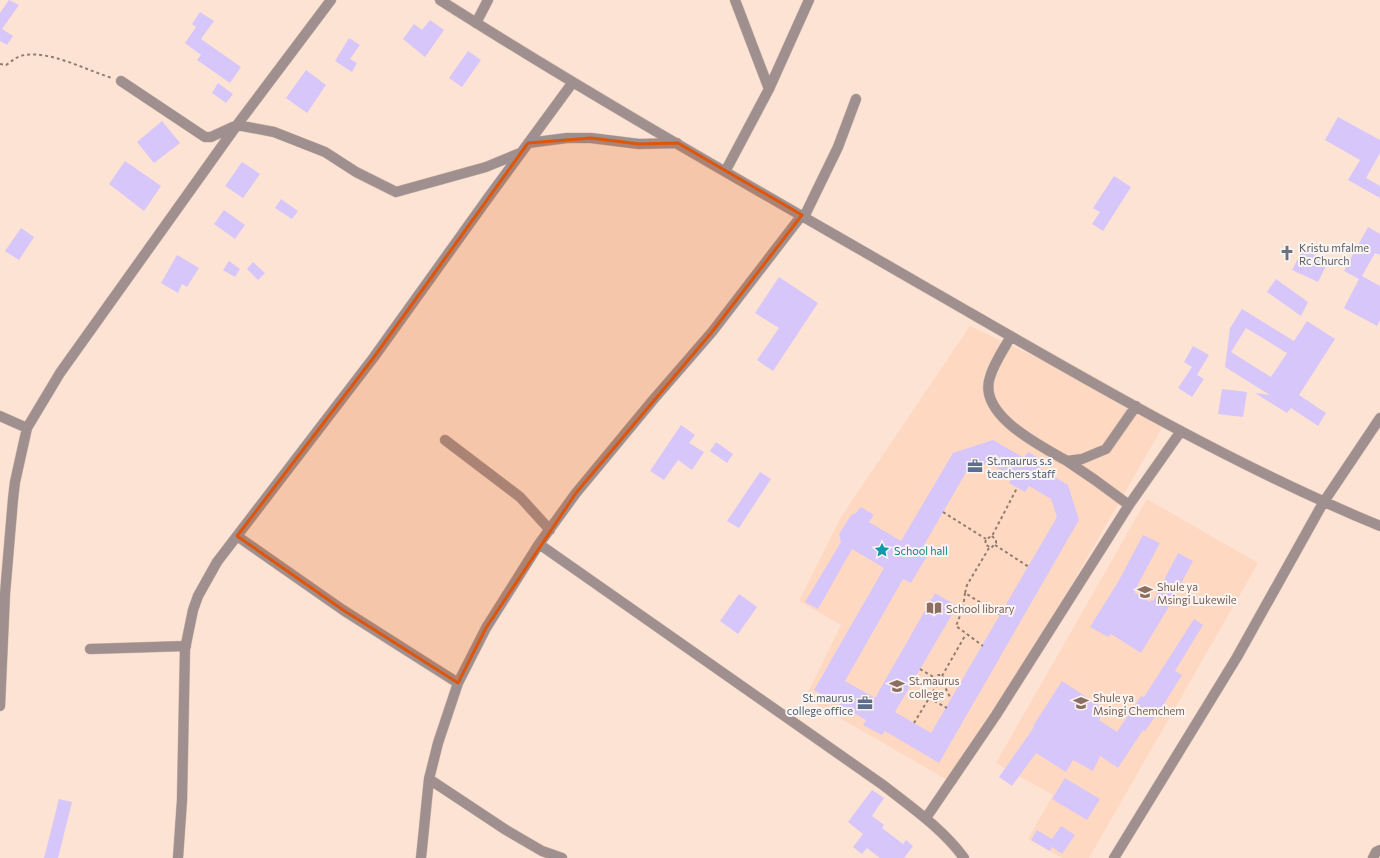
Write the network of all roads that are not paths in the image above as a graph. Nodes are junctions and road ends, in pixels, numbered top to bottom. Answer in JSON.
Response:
{"nodes":[{"id":1,"x":331,"y":0,"type":"edge"},
{"id":2,"x":440,"y":0,"type":"edge"},
{"id":3,"x":488,"y":0,"type":"edge"},
{"id":4,"x":735,"y":0,"type":"edge"},
{"id":5,"x":809,"y":0,"type":"edge"},
{"id":6,"x":476,"y":23,"type":"junction"},
{"id":7,"x":121,"y":81,"type":"road end"},
{"id":8,"x":573,"y":82,"type":"junction"},
{"id":9,"x":769,"y":89,"type":"junction"},
{"id":10,"x":856,"y":98,"type":"dead end"},
{"id":11,"x":237,"y":125,"type":"junction"},
{"id":12,"x":528,"y":142,"type":"junction"},
{"id":13,"x":678,"y":143,"type":"junction"},
{"id":14,"x":520,"y":153,"type":"junction"},
{"id":15,"x":726,"y":170,"type":"junction"},
{"id":16,"x":803,"y":216,"type":"junction"},
{"id":17,"x":1011,"y":336,"type":"junction"},
{"id":18,"x":1136,"y":406,"type":"junction"},
{"id":19,"x":0,"y":416,"type":"edge"},
{"id":20,"x":1380,"y":418,"type":"edge"},
{"id":21,"x":27,"y":428,"type":"junction"},
{"id":22,"x":1181,"y":430,"type":"junction"},
{"id":23,"x":445,"y":440,"type":"dead end"},
{"id":24,"x":1067,"y":461,"type":"junction"},
{"id":25,"x":1324,"y":502,"type":"junction"},
{"id":26,"x":1129,"y":505,"type":"junction"},
{"id":27,"x":1380,"y":526,"type":"edge"},
{"id":28,"x":550,"y":530,"type":"junction"},
{"id":29,"x":237,"y":536,"type":"junction"},
{"id":30,"x":539,"y":544,"type":"junction"},
{"id":31,"x":186,"y":646,"type":"junction"},
{"id":32,"x":90,"y":649,"type":"dead end"},
{"id":33,"x":458,"y":684,"type":"junction"},
{"id":34,"x":0,"y":706,"type":"edge"},
{"id":35,"x":429,"y":778,"type":"junction"},
{"id":36,"x":926,"y":818,"type":"junction"},
{"id":37,"x":178,"y":858,"type":"edge"},
{"id":38,"x":422,"y":858,"type":"edge"},
{"id":39,"x":562,"y":858,"type":"edge"},
{"id":40,"x":964,"y":858,"type":"edge"},
{"id":41,"x":1114,"y":858,"type":"edge"}],
"edges":[{"from":1,"to":11,"type":"street"},
{"from":2,"to":6,"type":"street"},
{"from":3,"to":6,"type":"street"},
{"from":4,"to":9,"type":"street"},
{"from":5,"to":9,"type":"street"},
{"from":6,"to":8,"type":"street"},
{"from":7,"to":11,"type":"street"},
{"from":8,"to":12,"type":"street"},
{"from":8,"to":13,"type":"street"},
{"from":9,"to":15,"type":"street"},
{"from":10,"to":16,"type":"street"},
{"from":11,"to":14,"type":"street"},
{"from":11,"to":21,"type":"street"},
{"from":12,"to":13,"type":"street"},
{"from":12,"to":14,"type":"street"},
{"from":13,"to":15,"type":"street"},
{"from":14,"to":29,"type":"street"},
{"from":15,"to":16,"type":"street"},
{"from":16,"to":17,"type":"street"},
{"from":16,"to":28,"type":"street"},
{"from":17,"to":18,"type":"street"},
{"from":17,"to":24,"type":"street"},
{"from":18,"to":22,"type":"street"},
{"from":18,"to":24,"type":"street"},
{"from":19,"to":21,"type":"street"},
{"from":20,"to":25,"type":"street"},
{"from":21,"to":34,"type":"street"},
{"from":22,"to":25,"type":"street"},
{"from":22,"to":26,"type":"street"},
{"from":23,"to":28,"type":"street"},
{"from":24,"to":26,"type":"street"},
{"from":25,"to":27,"type":"street"},
{"from":25,"to":41,"type":"street"},
{"from":26,"to":36,"type":"street"},
{"from":28,"to":30,"type":"street"},
{"from":29,"to":31,"type":"street"},
{"from":29,"to":33,"type":"street"},
{"from":30,"to":33,"type":"street"},
{"from":30,"to":36,"type":"street"},
{"from":31,"to":32,"type":"street"},
{"from":31,"to":37,"type":"street"},
{"from":33,"to":35,"type":"street"},
{"from":35,"to":38,"type":"street"},
{"from":35,"to":39,"type":"street"},
{"from":36,"to":40,"type":"street"}]}
